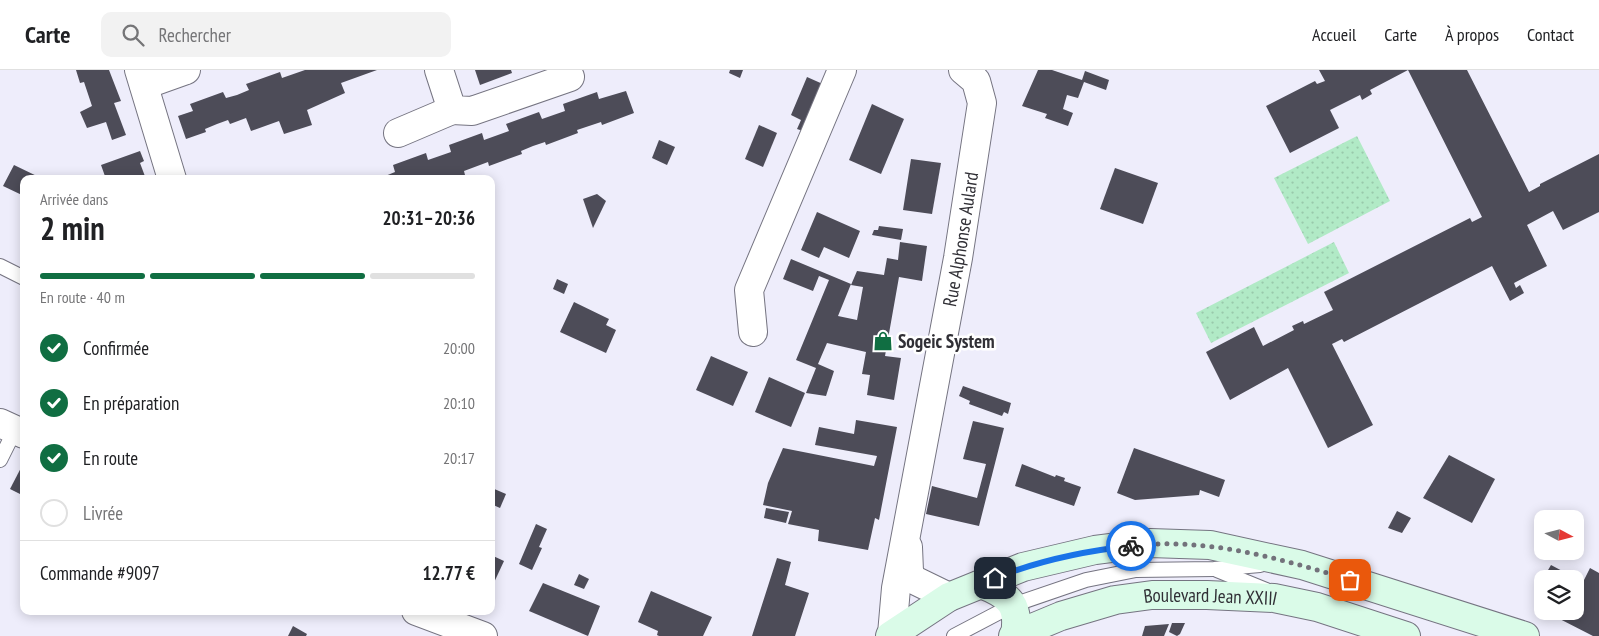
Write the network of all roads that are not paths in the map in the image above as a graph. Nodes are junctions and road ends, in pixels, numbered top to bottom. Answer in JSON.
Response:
{"nodes":[{"id":1,"x":186,"y":70,"type":"edge"},
{"id":2,"x":439,"y":70,"type":"edge"},
{"id":3,"x":842,"y":70,"type":"edge"},
{"id":4,"x":974,"y":74,"type":"edge"},
{"id":5,"x":142,"y":77,"type":"edge"},
{"id":6,"x":570,"y":78,"type":"dead end"},
{"id":7,"x":452,"y":110,"type":"junction"},
{"id":8,"x":398,"y":133,"type":"dead end"},
{"id":9,"x":171,"y":175,"type":"edge"},
{"id":10,"x":0,"y":266,"type":"edge"},
{"id":11,"x":20,"y":276,"type":"edge"},
{"id":12,"x":753,"y":332,"type":"dead end"},
{"id":13,"x":13,"y":429,"type":"edge"},
{"id":14,"x":0,"y":460,"type":"edge"},
{"id":15,"x":907,"y":530,"type":"junction"},
{"id":16,"x":1302,"y":565,"type":"junction"},
{"id":17,"x":1214,"y":569,"type":"junction"},
{"id":18,"x":981,"y":584,"type":"junction"},
{"id":19,"x":949,"y":597,"type":"junction"},
{"id":20,"x":1293,"y":602,"type":"junction"},
{"id":21,"x":1013,"y":605,"type":"junction"},
{"id":22,"x":427,"y":615,"type":"edge"},
{"id":23,"x":891,"y":635,"type":"edge"},
{"id":24,"x":483,"y":636,"type":"edge"},
{"id":25,"x":954,"y":636,"type":"edge"},
{"id":26,"x":1014,"y":636,"type":"edge"},
{"id":27,"x":1406,"y":636,"type":"edge"},
{"id":28,"x":1525,"y":636,"type":"edge"}],
"edges":[{"from":1,"to":5,"type":"street"},
{"from":2,"to":7,"type":"street"},
{"from":3,"to":12,"type":"street"},
{"from":4,"to":15,"type":"street","name":"Rue Alphonse Aulard"},
{"from":5,"to":9,"type":"street"},
{"from":6,"to":7,"type":"street"},
{"from":7,"to":8,"type":"street"},
{"from":10,"to":11,"type":"lane"},
{"from":13,"to":14,"type":"lane"},
{"from":15,"to":19,"type":"street","name":"Rue Alphonse Aulard"},
{"from":15,"to":23,"type":"street","name":"Rue Alphonse Aulard"},
{"from":16,"to":17,"type":"lane"},
{"from":16,"to":18,"type":"main road"},
{"from":16,"to":28,"type":"main road"},
{"from":17,"to":20,"type":"lane"},
{"from":17,"to":21,"type":"lane"},
{"from":18,"to":19,"type":"main road"},
{"from":18,"to":21,"type":"main road"},
{"from":19,"to":23,"type":"main road"},
{"from":20,"to":26,"type":"main road","name":"Boulevard Jean XXIII"},
{"from":20,"to":27,"type":"main road","name":"Boulevard Jean XXIII"},
{"from":21,"to":25,"type":"lane"},
{"from":21,"to":26,"type":"main road"},
{"from":22,"to":24,"type":"street"}]}
